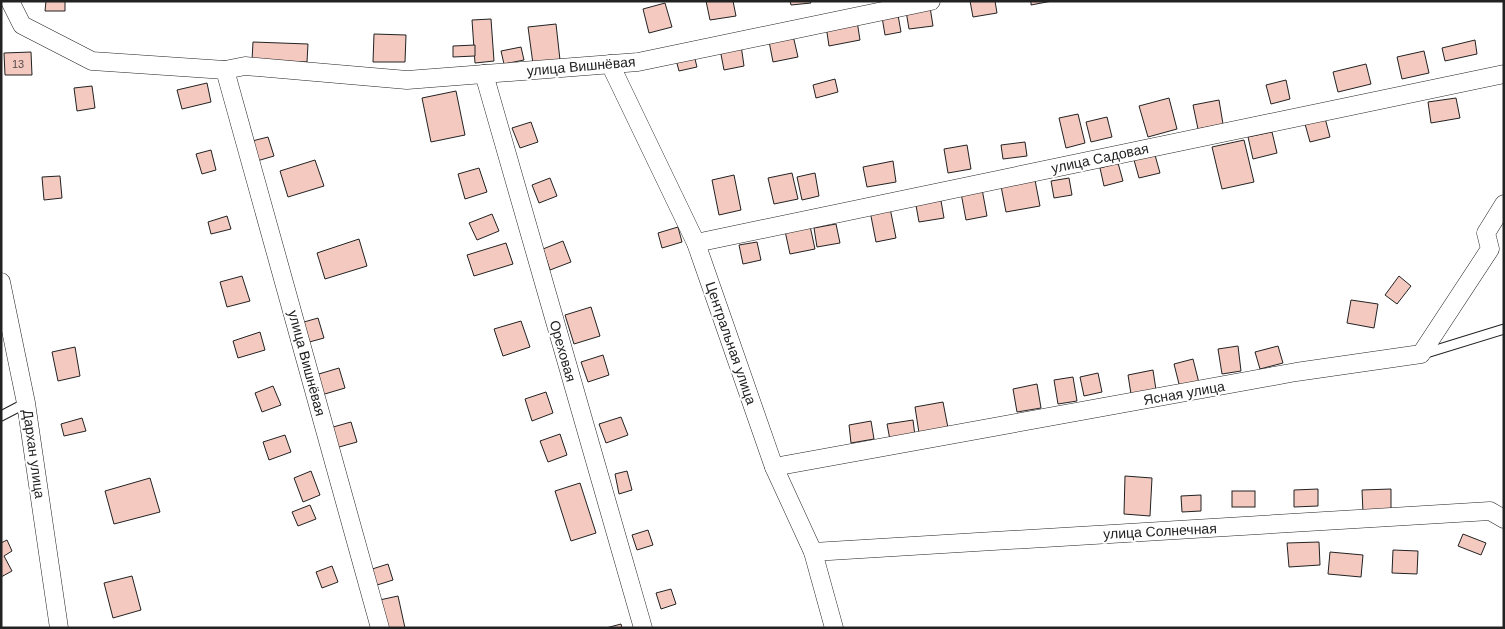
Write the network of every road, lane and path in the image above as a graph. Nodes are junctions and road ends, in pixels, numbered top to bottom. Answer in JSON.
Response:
{"nodes":[{"id":1,"x":10,"y":1,"type":"edge"},
{"id":2,"x":931,"y":1,"type":"edge"},
{"id":3,"x":610,"y":64,"type":"junction"},
{"id":4,"x":226,"y":70,"type":"junction"},
{"id":5,"x":484,"y":74,"type":"junction"},
{"id":6,"x":1504,"y":74,"type":"edge"},
{"id":7,"x":1504,"y":204,"type":"edge"},
{"id":8,"x":696,"y":242,"type":"junction"},
{"id":9,"x":1,"y":282,"type":"edge"},
{"id":10,"x":1504,"y":329,"type":"edge"},
{"id":11,"x":1421,"y":354,"type":"junction"},
{"id":12,"x":26,"y":403,"type":"junction"},
{"id":13,"x":1,"y":416,"type":"edge"},
{"id":14,"x":774,"y":467,"type":"junction"},
{"id":15,"x":1504,"y":519,"type":"edge"},
{"id":16,"x":813,"y":552,"type":"junction"},
{"id":17,"x":59,"y":628,"type":"edge"},
{"id":18,"x":380,"y":628,"type":"edge"},
{"id":19,"x":643,"y":628,"type":"edge"},
{"id":20,"x":834,"y":628,"type":"edge"}],
"edges":[{"from":1,"to":4,"type":"street","name":"улица Вишнёвая"},
{"from":2,"to":3,"type":"street","name":"улица Вишнёвая"},
{"from":3,"to":5,"type":"street","name":"улица Вишнёвая"},
{"from":3,"to":8,"type":"street","name":"Центральная улица"},
{"from":4,"to":5,"type":"street","name":"улица Вишнёвая"},
{"from":4,"to":18,"type":"street","name":"улица Вишнёвая"},
{"from":5,"to":19,"type":"street","name":"Ореховая"},
{"from":6,"to":8,"type":"street","name":"улица Садовая"},
{"from":7,"to":11,"type":"street"},
{"from":8,"to":14,"type":"street","name":"Центральная улица"},
{"from":9,"to":12,"type":"street","name":"Дархан улица"},
{"from":10,"to":11,"type":"lane"},
{"from":11,"to":14,"type":"street","name":"Ясная улица"},
{"from":12,"to":13,"type":"lane"},
{"from":12,"to":17,"type":"street","name":"Дархан улица"},
{"from":14,"to":16,"type":"street","name":"Центральная улица"},
{"from":15,"to":16,"type":"street","name":"улица Солнечная"},
{"from":16,"to":20,"type":"street","name":"Центральная улица"}]}
